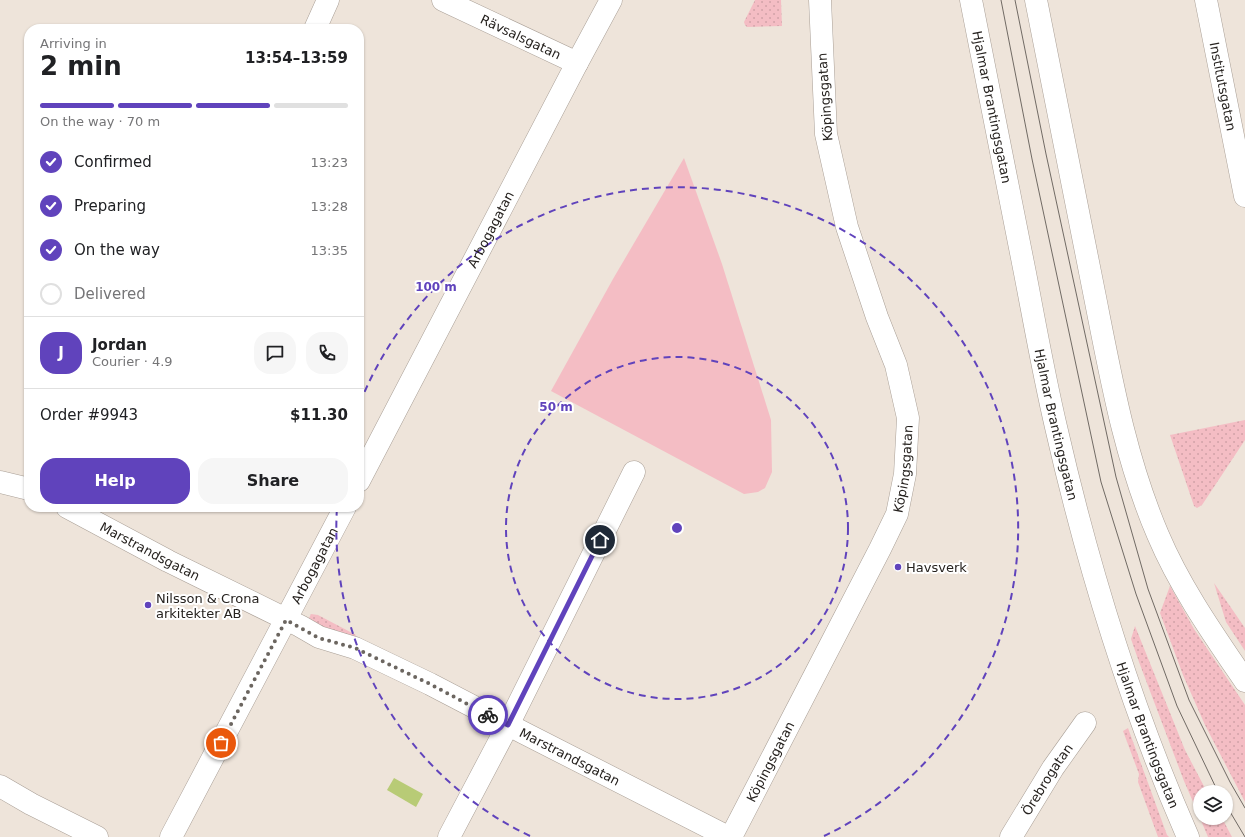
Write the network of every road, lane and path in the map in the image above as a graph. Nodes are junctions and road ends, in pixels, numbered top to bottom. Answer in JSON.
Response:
{"nodes":[{"id":1,"x":328,"y":0,"type":"edge"},
{"id":2,"x":443,"y":0,"type":"edge"},
{"id":3,"x":611,"y":0,"type":"edge"},
{"id":4,"x":820,"y":0,"type":"edge"},
{"id":5,"x":971,"y":0,"type":"edge"},
{"id":6,"x":1036,"y":0,"type":"edge"},
{"id":7,"x":1206,"y":0,"type":"edge"},
{"id":8,"x":317,"y":24,"type":"edge"},
{"id":9,"x":577,"y":63,"type":"junction"},
{"id":10,"x":1245,"y":196,"type":"edge"},
{"id":11,"x":364,"y":471,"type":"edge"},
{"id":12,"x":634,"y":472,"type":"dead end"},
{"id":13,"x":0,"y":482,"type":"edge"},
{"id":14,"x":24,"y":488,"type":"edge"},
{"id":15,"x":76,"y":512,"type":"edge"},
{"id":16,"x":342,"y":512,"type":"edge"},
{"id":17,"x":286,"y":620,"type":"junction"},
{"id":18,"x":1245,"y":681,"type":"edge"},
{"id":19,"x":1085,"y":723,"type":"dead end"},
{"id":20,"x":508,"y":725,"type":"junction"},
{"id":21,"x":0,"y":786,"type":"edge"},
{"id":22,"x":97,"y":837,"type":"edge"},
{"id":23,"x":171,"y":837,"type":"edge"},
{"id":24,"x":449,"y":837,"type":"edge"},
{"id":25,"x":728,"y":837,"type":"edge"},
{"id":26,"x":731,"y":837,"type":"edge"},
{"id":27,"x":1011,"y":837,"type":"edge"},
{"id":28,"x":1188,"y":837,"type":"edge"}],
"edges":[{"from":1,"to":8,"type":"street"},
{"from":2,"to":9,"type":"street","name":"Rävsalsgatan"},
{"from":3,"to":9,"type":"street","name":"Arbogagatan"},
{"from":4,"to":26,"type":"street","name":"Köpingsgatan"},
{"from":5,"to":28,"type":"street","name":"Hjalmar Brantingsgatan"},
{"from":6,"to":18,"type":"street"},
{"from":7,"to":10,"type":"street","name":"Institutsgatan"},
{"from":9,"to":11,"type":"street","name":"Arbogagatan"},
{"from":12,"to":20,"type":"street"},
{"from":13,"to":14,"type":"street"},
{"from":15,"to":17,"type":"street","name":"Marstrandsgatan"},
{"from":16,"to":17,"type":"street","name":"Arbogagatan"},
{"from":17,"to":20,"type":"street","name":"Marstrandsgatan"},
{"from":17,"to":23,"type":"street","name":"Arbogagatan"},
{"from":19,"to":27,"type":"street","name":"Örebrogatan"},
{"from":20,"to":24,"type":"street"},
{"from":20,"to":25,"type":"street","name":"Marstrandsgatan"},
{"from":21,"to":22,"type":"street"}]}
